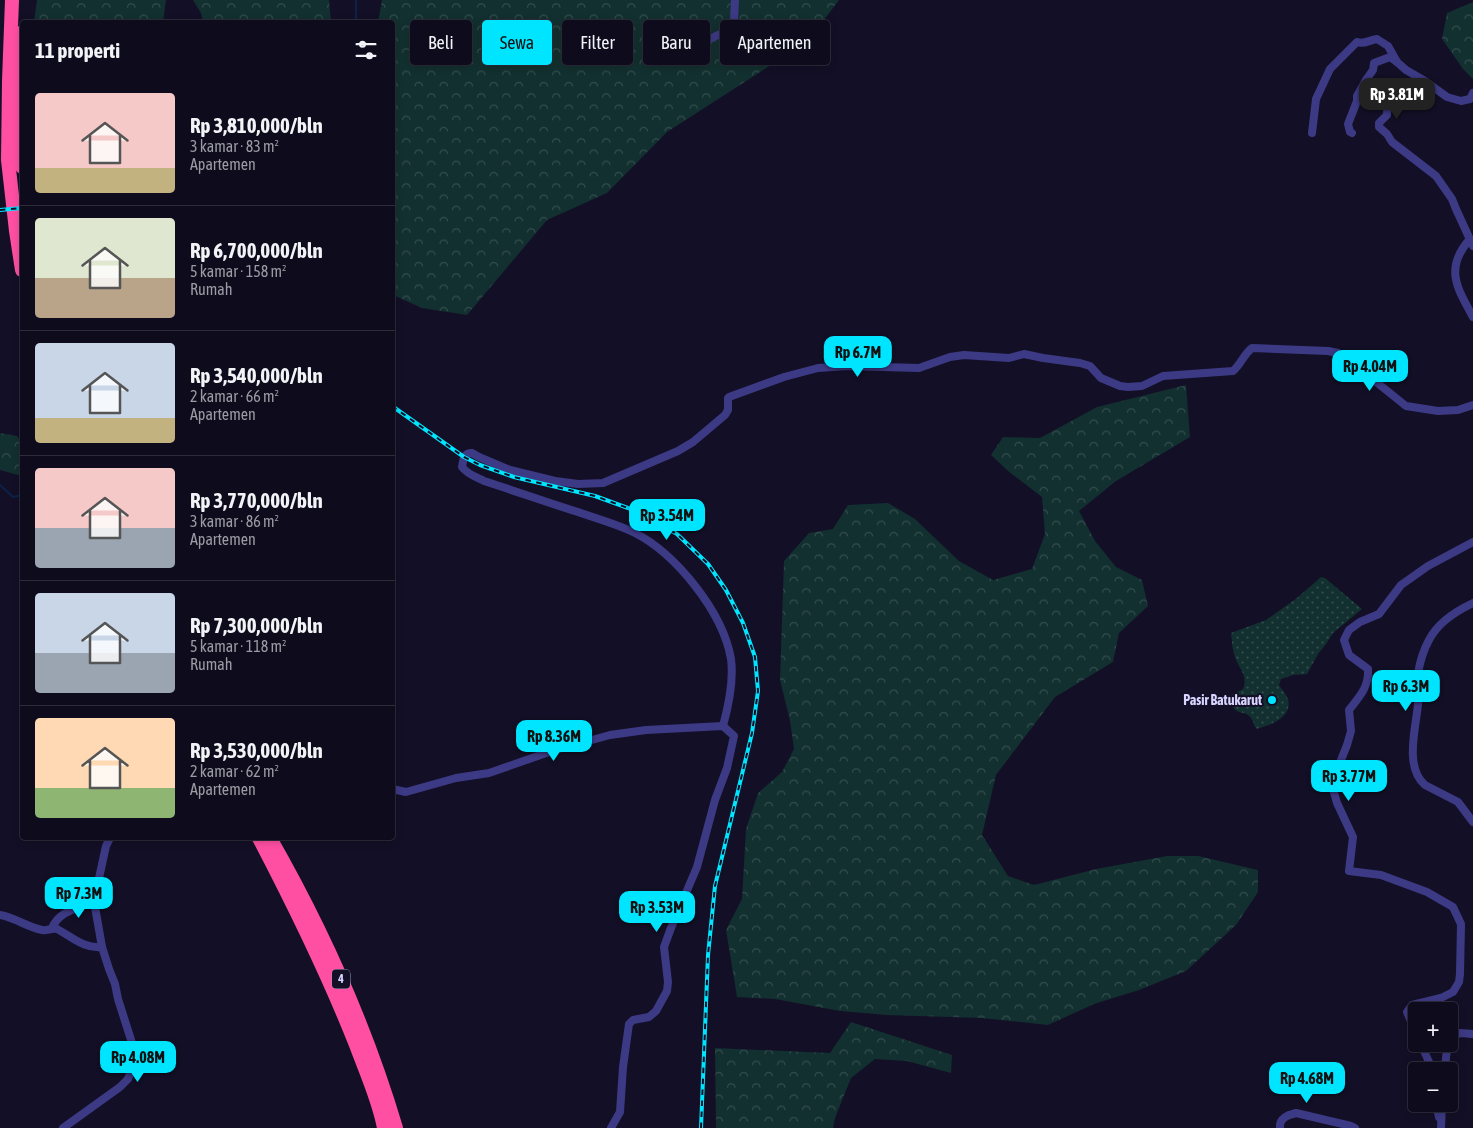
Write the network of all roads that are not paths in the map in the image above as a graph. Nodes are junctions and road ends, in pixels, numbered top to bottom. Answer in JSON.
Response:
{"nodes":[{"id":1,"x":12,"y":0,"type":"edge"},
{"id":2,"x":21,"y":0,"type":"edge"},
{"id":3,"x":735,"y":0,"type":"edge"},
{"id":4,"x":20,"y":20,"type":"edge"},
{"id":5,"x":710,"y":39,"type":"edge"},
{"id":6,"x":20,"y":40,"type":"edge"},
{"id":7,"x":1397,"y":62,"type":"junction"},
{"id":8,"x":1366,"y":80,"type":"junction"},
{"id":9,"x":1473,"y":93,"type":"edge"},
{"id":10,"x":1312,"y":134,"type":"dead end"},
{"id":11,"x":1352,"y":134,"type":"dead end"},
{"id":12,"x":17,"y":162,"type":"edge"},
{"id":13,"x":1472,"y":243,"type":"edge"},
{"id":14,"x":20,"y":257,"type":"edge"},
{"id":15,"x":1473,"y":317,"type":"edge"},
{"id":16,"x":1473,"y":405,"type":"edge"},
{"id":17,"x":1473,"y":542,"type":"edge"},
{"id":18,"x":1473,"y":603,"type":"edge"},
{"id":19,"x":723,"y":726,"type":"junction"},
{"id":20,"x":395,"y":790,"type":"edge"},
{"id":21,"x":1473,"y":822,"type":"edge"},
{"id":22,"x":109,"y":840,"type":"edge"},
{"id":23,"x":260,"y":840,"type":"edge"},
{"id":24,"x":271,"y":840,"type":"edge"},
{"id":25,"x":94,"y":901,"type":"junction"},
{"id":26,"x":0,"y":915,"type":"edge"},
{"id":27,"x":52,"y":928,"type":"junction"},
{"id":28,"x":102,"y":947,"type":"junction"},
{"id":29,"x":1424,"y":1002,"type":"edge"},
{"id":30,"x":1473,"y":1034,"type":"edge"},
{"id":31,"x":1446,"y":1062,"type":"edge"},
{"id":32,"x":1437,"y":1112,"type":"edge"},
{"id":33,"x":1441,"y":1112,"type":"edge"},
{"id":34,"x":1440,"y":1126,"type":"edge"},
{"id":35,"x":63,"y":1128,"type":"edge"},
{"id":36,"x":384,"y":1128,"type":"edge"},
{"id":37,"x":396,"y":1128,"type":"edge"},
{"id":38,"x":611,"y":1128,"type":"edge"},
{"id":39,"x":1280,"y":1128,"type":"edge"},
{"id":40,"x":1355,"y":1128,"type":"edge"}],
"edges":[{"from":1,"to":12,"type":"highway"},
{"from":2,"to":4,"type":"highway"},
{"from":3,"to":5,"type":"street"},
{"from":6,"to":12,"type":"highway"},
{"from":7,"to":8,"type":"street"},
{"from":7,"to":9,"type":"street"},
{"from":7,"to":10,"type":"street"},
{"from":8,"to":11,"type":"street"},
{"from":8,"to":13,"type":"street"},
{"from":12,"to":14,"type":"highway"},
{"from":13,"to":15,"type":"street"},
{"from":16,"to":19,"type":"street"},
{"from":17,"to":29,"type":"street"},
{"from":18,"to":21,"type":"street"},
{"from":19,"to":20,"type":"street"},
{"from":19,"to":38,"type":"street"},
{"from":22,"to":25,"type":"street"},
{"from":23,"to":36,"type":"highway","number":"4"},
{"from":24,"to":37,"type":"highway","number":"4"},
{"from":25,"to":27,"type":"street"},
{"from":25,"to":28,"type":"street"},
{"from":26,"to":27,"type":"street"},
{"from":27,"to":28,"type":"street"},
{"from":28,"to":35,"type":"street"},
{"from":30,"to":31,"type":"street"},
{"from":32,"to":34,"type":"street"},
{"from":33,"to":34,"type":"street"},
{"from":39,"to":40,"type":"street"}]}
